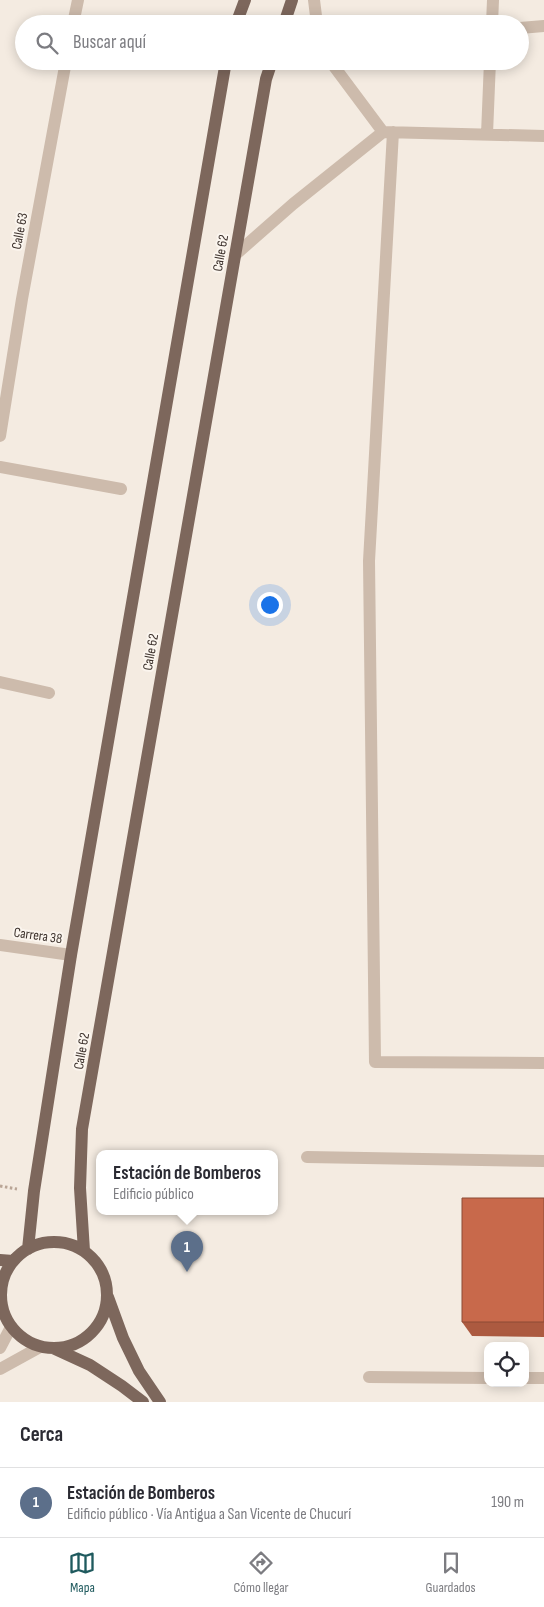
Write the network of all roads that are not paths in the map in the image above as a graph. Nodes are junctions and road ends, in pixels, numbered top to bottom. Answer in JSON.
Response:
{"nodes":[{"id":1,"x":78,"y":0,"type":"edge"},
{"id":2,"x":245,"y":0,"type":"edge"},
{"id":3,"x":292,"y":0,"type":"edge"},
{"id":4,"x":314,"y":0,"type":"edge"},
{"id":5,"x":493,"y":0,"type":"edge"},
{"id":6,"x":75,"y":15,"type":"edge"},
{"id":7,"x":239,"y":15,"type":"edge"},
{"id":8,"x":287,"y":15,"type":"edge"},
{"id":9,"x":316,"y":15,"type":"edge"},
{"id":10,"x":492,"y":15,"type":"edge"},
{"id":11,"x":544,"y":26,"type":"edge"},
{"id":12,"x":529,"y":27,"type":"edge"},
{"id":13,"x":64,"y":70,"type":"edge"},
{"id":14,"x":224,"y":70,"type":"edge"},
{"id":15,"x":269,"y":70,"type":"edge"},
{"id":16,"x":337,"y":70,"type":"edge"},
{"id":17,"x":490,"y":70,"type":"edge"},
{"id":18,"x":388,"y":132,"type":"junction"},
{"id":19,"x":487,"y":134,"type":"junction"},
{"id":20,"x":544,"y":136,"type":"edge"},
{"id":21,"x":235,"y":255,"type":"junction"},
{"id":22,"x":0,"y":436,"type":"edge"},
{"id":23,"x":0,"y":467,"type":"edge"},
{"id":24,"x":121,"y":489,"type":"dead end"},
{"id":25,"x":0,"y":682,"type":"edge"},
{"id":26,"x":49,"y":693,"type":"dead end"},
{"id":27,"x":0,"y":945,"type":"edge"},
{"id":28,"x":71,"y":955,"type":"junction"},
{"id":29,"x":544,"y":1063,"type":"edge"},
{"id":30,"x":307,"y":1157,"type":"dead end"},
{"id":31,"x":544,"y":1161,"type":"edge"},
{"id":32,"x":28,"y":1249,"type":"junction"},
{"id":33,"x":84,"y":1251,"type":"junction"},
{"id":34,"x":0,"y":1260,"type":"edge"},
{"id":35,"x":13,"y":1261,"type":"junction"},
{"id":36,"x":107,"y":1294,"type":"junction"},
{"id":37,"x":6,"y":1320,"type":"edge"},
{"id":38,"x":40,"y":1346,"type":"junction"},
{"id":39,"x":0,"y":1348,"type":"edge"},
{"id":40,"x":53,"y":1348,"type":"junction"},
{"id":41,"x":0,"y":1370,"type":"edge"},
{"id":42,"x":369,"y":1378,"type":"dead end"},
{"id":43,"x":484,"y":1378,"type":"edge"},
{"id":44,"x":529,"y":1378,"type":"edge"},
{"id":45,"x":544,"y":1378,"type":"edge"},
{"id":46,"x":143,"y":1402,"type":"edge"},
{"id":47,"x":160,"y":1402,"type":"edge"}],
"edges":[{"from":1,"to":6,"type":"street"},
{"from":2,"to":7,"type":"main road"},
{"from":3,"to":8,"type":"main road"},
{"from":4,"to":9,"type":"street"},
{"from":5,"to":10,"type":"street"},
{"from":11,"to":12,"type":"street"},
{"from":13,"to":22,"type":"street","name":"Calle 63"},
{"from":14,"to":28,"type":"main road","name":"Calle 62"},
{"from":15,"to":21,"type":"main road","name":"Calle 62"},
{"from":16,"to":18,"type":"street"},
{"from":17,"to":19,"type":"street"},
{"from":18,"to":19,"type":"street"},
{"from":18,"to":21,"type":"street"},
{"from":18,"to":29,"type":"street"},
{"from":19,"to":20,"type":"street"},
{"from":21,"to":33,"type":"main road","name":"Calle 62"},
{"from":23,"to":24,"type":"street"},
{"from":25,"to":26,"type":"street"},
{"from":27,"to":28,"type":"street","name":"Carrera 38"},
{"from":28,"to":32,"type":"main road","name":"Calle 62"},
{"from":30,"to":31,"type":"street"},
{"from":32,"to":33,"type":"main road"},
{"from":32,"to":35,"type":"main road"},
{"from":33,"to":36,"type":"main road"},
{"from":34,"to":35,"type":"main road"},
{"from":35,"to":37,"type":"main road"},
{"from":36,"to":40,"type":"main road"},
{"from":36,"to":47,"type":"main road"},
{"from":37,"to":38,"type":"main road"},
{"from":37,"to":39,"type":"street"},
{"from":38,"to":40,"type":"main road"},
{"from":38,"to":41,"type":"street"},
{"from":40,"to":46,"type":"main road"},
{"from":42,"to":43,"type":"street"},
{"from":44,"to":45,"type":"street"}]}
